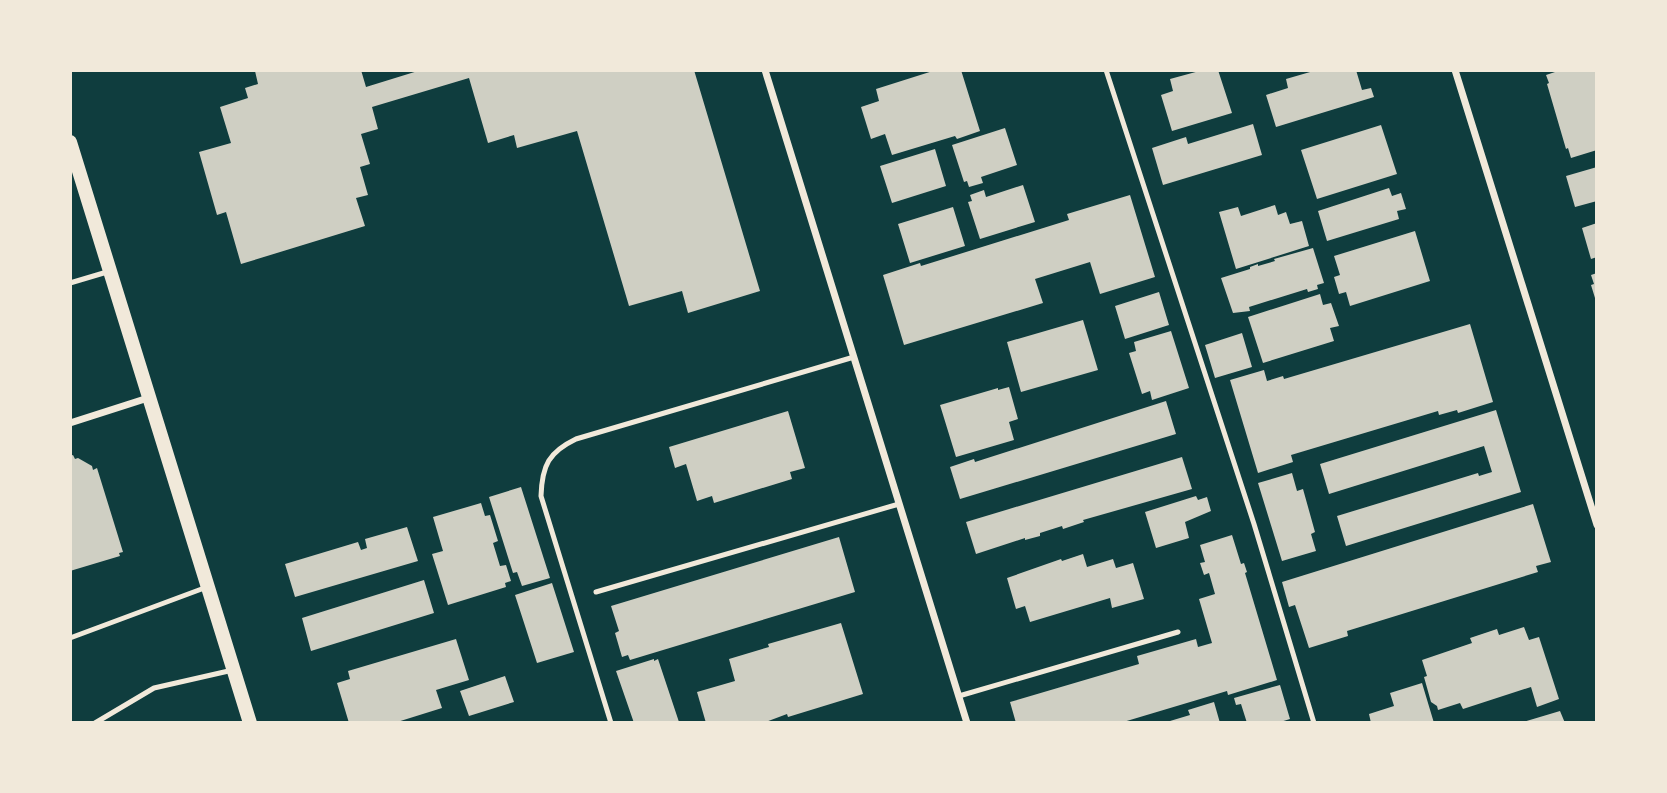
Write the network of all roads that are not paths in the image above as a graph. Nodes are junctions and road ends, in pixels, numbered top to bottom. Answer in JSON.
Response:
{"nodes":[{"id":1,"x":765,"y":70,"type":"edge"},
{"id":2,"x":1106,"y":70,"type":"edge"},
{"id":3,"x":1455,"y":70,"type":"edge"},
{"id":4,"x":70,"y":142,"type":"edge"},
{"id":5,"x":109,"y":271,"type":"junction"},
{"id":6,"x":70,"y":283,"type":"edge"},
{"id":7,"x":854,"y":357,"type":"junction"},
{"id":8,"x":148,"y":398,"type":"junction"},
{"id":9,"x":70,"y":423,"type":"edge"},
{"id":10,"x":899,"y":504,"type":"junction"},
{"id":11,"x":1597,"y":525,"type":"edge"},
{"id":12,"x":207,"y":587,"type":"junction"},
{"id":13,"x":596,"y":592,"type":"dead end"},
{"id":14,"x":1178,"y":632,"type":"dead end"},
{"id":15,"x":70,"y":638,"type":"edge"},
{"id":16,"x":233,"y":670,"type":"junction"},
{"id":17,"x":959,"y":696,"type":"junction"},
{"id":18,"x":94,"y":723,"type":"edge"},
{"id":19,"x":250,"y":723,"type":"edge"},
{"id":20,"x":611,"y":723,"type":"edge"},
{"id":21,"x":967,"y":723,"type":"edge"},
{"id":22,"x":1314,"y":723,"type":"edge"}],
"edges":[{"from":1,"to":7,"type":"street"},
{"from":2,"to":22,"type":"lane"},
{"from":3,"to":11,"type":"street"},
{"from":4,"to":5,"type":"main road"},
{"from":5,"to":6,"type":"lane"},
{"from":5,"to":8,"type":"main road"},
{"from":7,"to":10,"type":"street"},
{"from":7,"to":20,"type":"lane"},
{"from":8,"to":9,"type":"street"},
{"from":8,"to":12,"type":"main road"},
{"from":10,"to":13,"type":"lane"},
{"from":10,"to":17,"type":"street"},
{"from":12,"to":15,"type":"lane"},
{"from":12,"to":16,"type":"main road"},
{"from":14,"to":17,"type":"lane"},
{"from":16,"to":18,"type":"lane"},
{"from":16,"to":19,"type":"main road"},
{"from":17,"to":21,"type":"street"}]}
